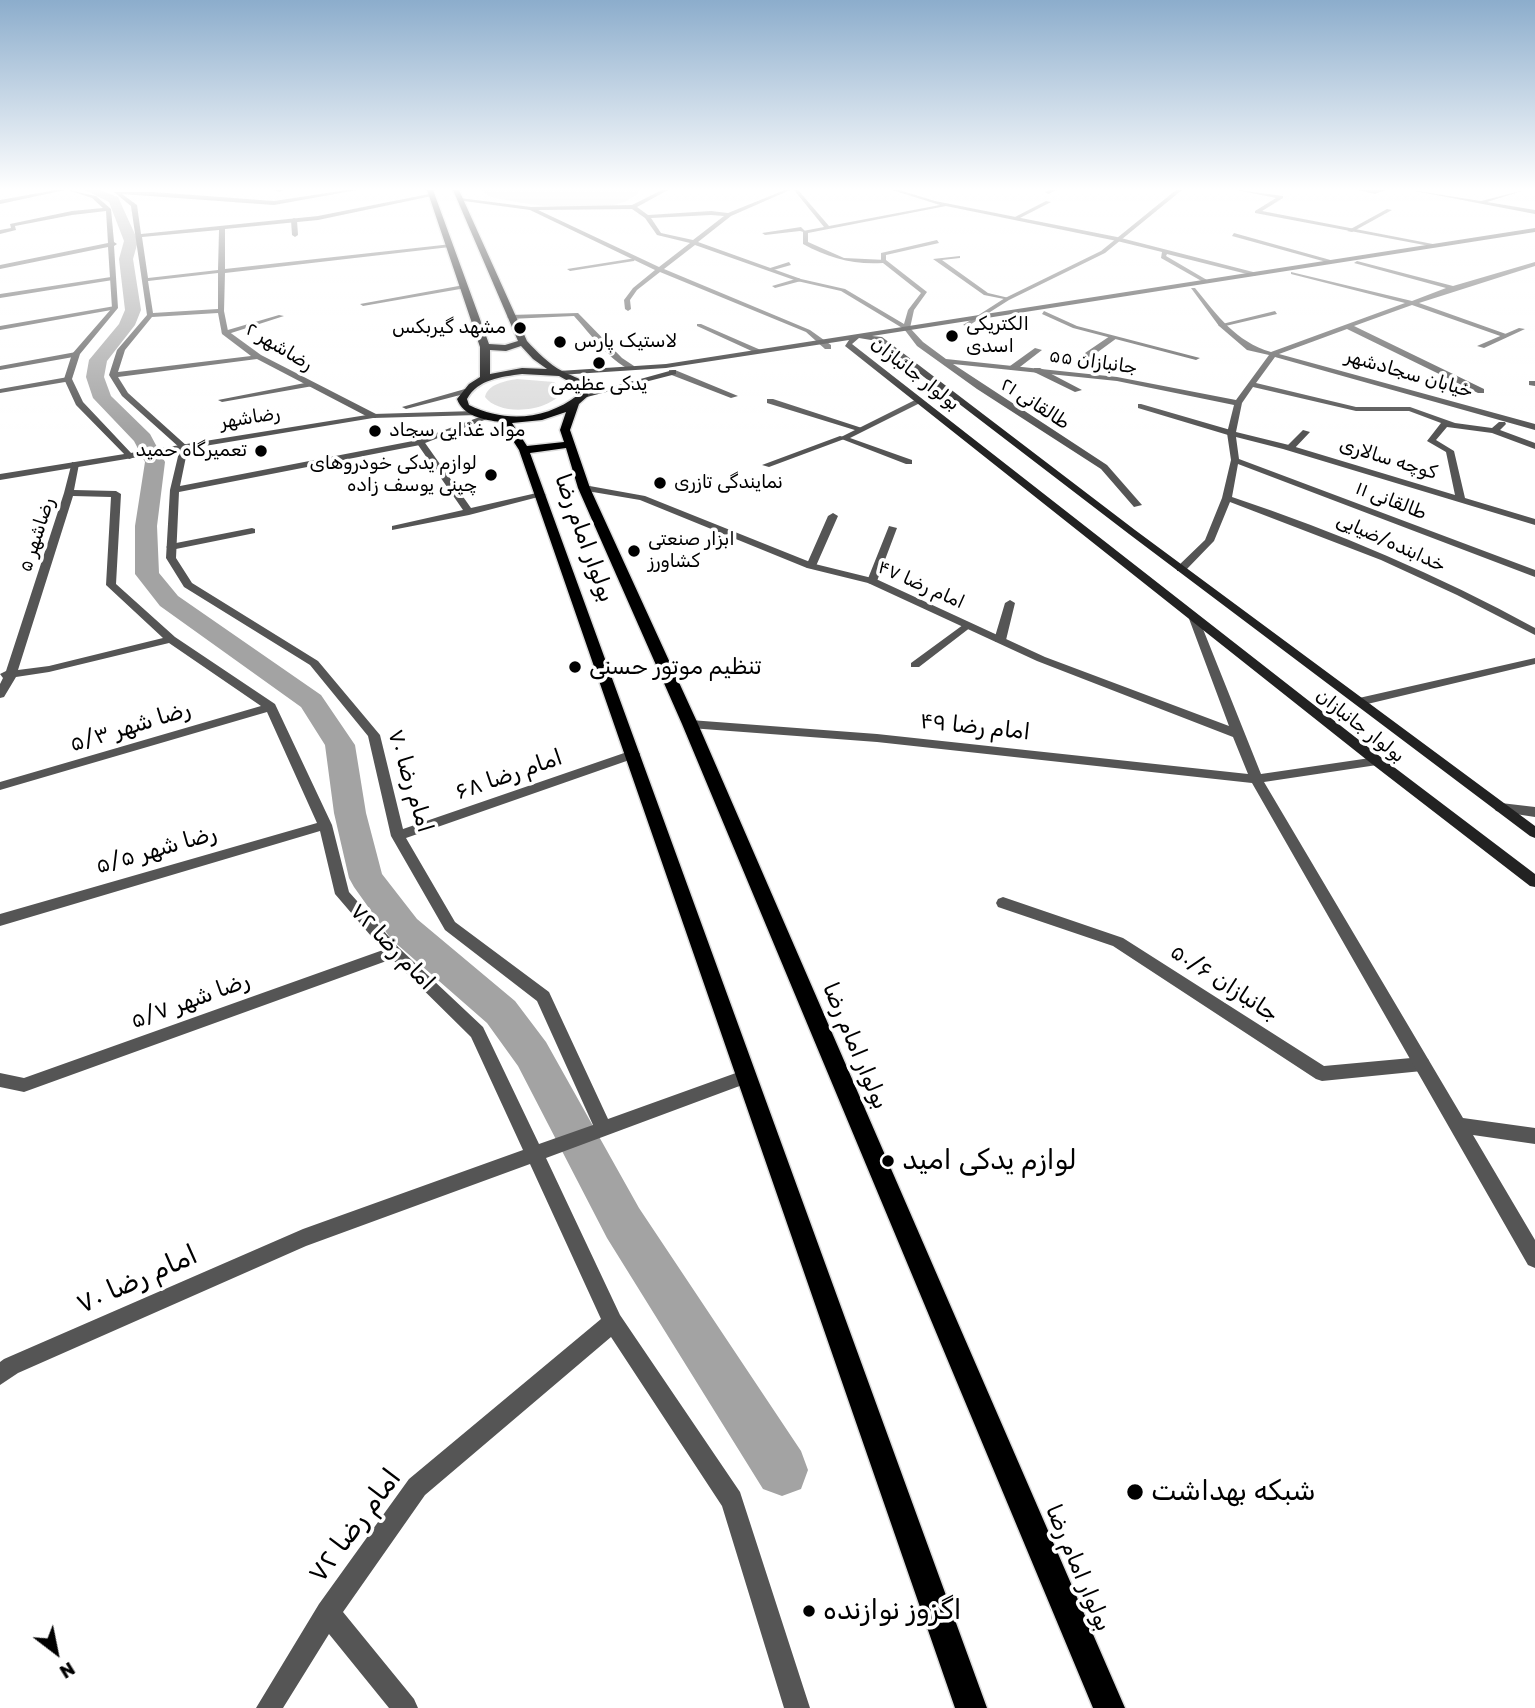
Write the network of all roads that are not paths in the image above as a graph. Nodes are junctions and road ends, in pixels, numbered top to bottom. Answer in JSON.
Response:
{"nodes":[{"id":1,"x":112,"y":270,"type":"edge"},
{"id":2,"x":143,"y":270,"type":"edge"},
{"id":3,"x":230,"y":270,"type":"edge"},
{"id":4,"x":458,"y":270,"type":"edge"},
{"id":5,"x":490,"y":270,"type":"edge"},
{"id":6,"x":659,"y":270,"type":"joint"},
{"id":7,"x":773,"y":270,"type":"edge"},
{"id":8,"x":895,"y":270,"type":"edge"},
{"id":9,"x":952,"y":270,"type":"edge"},
{"id":10,"x":1067,"y":270,"type":"edge"},
{"id":11,"x":1185,"y":270,"type":"edge"},
{"id":12,"x":1238,"y":270,"type":"edge"},
{"id":13,"x":1283,"y":270,"type":"edge"},
{"id":14,"x":1314,"y":270,"type":"edge"},
{"id":15,"x":1383,"y":270,"type":"edge"},
{"id":16,"x":1516,"y":270,"type":"edge"},
{"id":17,"x":219,"y":271,"type":"junction"},
{"id":18,"x":1293,"y":273,"type":"junction"},
{"id":19,"x":1255,"y":274,"type":"junction"},
{"id":20,"x":111,"y":279,"type":"junction"},
{"id":21,"x":144,"y":279,"type":"junction"},
{"id":22,"x":800,"y":280,"type":"junction"},
{"id":23,"x":1205,"y":281,"type":"junction"},
{"id":24,"x":775,"y":286,"type":"dead end"},
{"id":25,"x":464,"y":287,"type":"junction"},
{"id":26,"x":1453,"y":288,"type":"junction"},
{"id":27,"x":1193,"y":289,"type":"junction"},
{"id":28,"x":0,"y":296,"type":"edge"},
{"id":29,"x":1007,"y":299,"type":"junction"},
{"id":30,"x":1413,"y":303,"type":"junction"},
{"id":31,"x":363,"y":304,"type":"dead end"},
{"id":32,"x":115,"y":308,"type":"junction"},
{"id":33,"x":628,"y":309,"type":"dead end"},
{"id":34,"x":220,"y":311,"type":"junction"},
{"id":35,"x":1044,"y":313,"type":"junction"},
{"id":36,"x":1275,"y":313,"type":"dead end"},
{"id":37,"x":150,"y":315,"type":"junction"},
{"id":38,"x":281,"y":316,"type":"dead end"},
{"id":39,"x":510,"y":317,"type":"junction"},
{"id":40,"x":977,"y":317,"type":"junction"},
{"id":41,"x":699,"y":325,"type":"dead end"},
{"id":42,"x":966,"y":325,"type":"junction"},
{"id":43,"x":1221,"y":325,"type":"junction"},
{"id":44,"x":1347,"y":326,"type":"junction"},
{"id":45,"x":0,"y":328,"type":"edge"},
{"id":46,"x":1521,"y":329,"type":"dead end"},
{"id":47,"x":908,"y":331,"type":"junction"},
{"id":48,"x":225,"y":332,"type":"junction"},
{"id":49,"x":1503,"y":336,"type":"junction"},
{"id":50,"x":1114,"y":338,"type":"junction"},
{"id":51,"x":879,"y":339,"type":"junction"},
{"id":52,"x":852,"y":340,"type":"junction"},
{"id":53,"x":523,"y":342,"type":"junction"},
{"id":54,"x":825,"y":344,"type":"junction"},
{"id":55,"x":1481,"y":346,"type":"dead end"},
{"id":56,"x":485,"y":347,"type":"junction"},
{"id":57,"x":1038,"y":350,"type":"dead end"},
{"id":58,"x":759,"y":351,"type":"junction"},
{"id":59,"x":1274,"y":353,"type":"junction"},
{"id":60,"x":76,"y":354,"type":"junction"},
{"id":61,"x":1088,"y":355,"type":"dead end"},
{"id":62,"x":258,"y":357,"type":"junction"},
{"id":63,"x":1196,"y":358,"type":"dead end"},
{"id":64,"x":942,"y":360,"type":"junction"},
{"id":65,"x":0,"y":368,"type":"edge"},
{"id":66,"x":631,"y":368,"type":"junction"},
{"id":67,"x":1013,"y":368,"type":"junction"},
{"id":68,"x":669,"y":369,"type":"junction"},
{"id":69,"x":1037,"y":370,"type":"junction"},
{"id":70,"x":559,"y":373,"type":"junction"},
{"id":71,"x":113,"y":375,"type":"junction"},
{"id":72,"x":68,"y":379,"type":"junction"},
{"id":73,"x":485,"y":379,"type":"junction"},
{"id":74,"x":310,"y":384,"type":"junction"},
{"id":75,"x":1250,"y":384,"type":"junction"},
{"id":76,"x":1078,"y":390,"type":"dead end"},
{"id":77,"x":0,"y":391,"type":"edge"},
{"id":78,"x":465,"y":391,"type":"junction"},
{"id":79,"x":1481,"y":391,"type":"dead end"},
{"id":80,"x":734,"y":396,"type":"dead end"},
{"id":81,"x":222,"y":400,"type":"dead end"},
{"id":82,"x":578,"y":401,"type":"junction"},
{"id":83,"x":770,"y":401,"type":"dead end"},
{"id":84,"x":920,"y":401,"type":"junction"},
{"id":85,"x":1238,"y":403,"type":"junction"},
{"id":86,"x":1141,"y":406,"type":"dead end"},
{"id":87,"x":475,"y":413,"type":"junction"},
{"id":88,"x":378,"y":416,"type":"junction"},
{"id":89,"x":496,"y":418,"type":"junction"},
{"id":90,"x":1508,"y":419,"type":"junction"},
{"id":91,"x":1452,"y":424,"type":"junction"},
{"id":92,"x":1535,"y":427,"type":"edge"},
{"id":93,"x":861,"y":429,"type":"junction"},
{"id":94,"x":1494,"y":431,"type":"junction"},
{"id":95,"x":1306,"y":432,"type":"dead end"},
{"id":96,"x":1231,"y":433,"type":"junction"},
{"id":97,"x":843,"y":438,"type":"junction"},
{"id":98,"x":419,"y":442,"type":"junction"},
{"id":99,"x":568,"y":445,"type":"junction"},
{"id":100,"x":1535,"y":446,"type":"edge"},
{"id":101,"x":184,"y":447,"type":"junction"},
{"id":102,"x":1290,"y":448,"type":"junction"},
{"id":103,"x":524,"y":450,"type":"junction"},
{"id":104,"x":129,"y":456,"type":"junction"},
{"id":105,"x":1235,"y":460,"type":"junction"},
{"id":106,"x":908,"y":462,"type":"dead end"},
{"id":107,"x":75,"y":464,"type":"junction"},
{"id":108,"x":766,"y":465,"type":"dead end"},
{"id":109,"x":0,"y":477,"type":"edge"},
{"id":110,"x":584,"y":488,"type":"junction"},
{"id":111,"x":175,"y":490,"type":"junction"},
{"id":112,"x":69,"y":494,"type":"junction"},
{"id":113,"x":541,"y":495,"type":"junction"},
{"id":114,"x":1227,"y":498,"type":"junction"},
{"id":115,"x":1461,"y":499,"type":"junction"},
{"id":116,"x":1137,"y":505,"type":"dead end"},
{"id":117,"x":469,"y":512,"type":"junction"},
{"id":118,"x":833,"y":516,"type":"dead end"},
{"id":119,"x":1535,"y":522,"type":"edge"},
{"id":120,"x":395,"y":528,"type":"dead end"},
{"id":121,"x":892,"y":528,"type":"dead end"},
{"id":122,"x":252,"y":531,"type":"dead end"},
{"id":123,"x":171,"y":547,"type":"junction"},
{"id":124,"x":811,"y":566,"type":"junction"},
{"id":125,"x":1181,"y":569,"type":"junction"},
{"id":126,"x":1535,"y":574,"type":"edge"},
{"id":127,"x":872,"y":581,"type":"junction"},
{"id":128,"x":1010,"y":603,"type":"dead end"},
{"id":129,"x":1193,"y":616,"type":"junction"},
{"id":130,"x":967,"y":625,"type":"junction"},
{"id":131,"x":1535,"y":632,"type":"edge"},
{"id":132,"x":171,"y":639,"type":"junction"},
{"id":133,"x":1000,"y":640,"type":"junction"},
{"id":134,"x":1535,"y":661,"type":"edge"},
{"id":135,"x":915,"y":665,"type":"dead end"},
{"id":136,"x":6,"y":675,"type":"edge"},
{"id":137,"x":0,"y":694,"type":"edge"},
{"id":138,"x":1359,"y":702,"type":"junction"},
{"id":139,"x":271,"y":707,"type":"junction"},
{"id":140,"x":690,"y":724,"type":"junction"},
{"id":141,"x":1238,"y":734,"type":"junction"},
{"id":142,"x":634,"y":754,"type":"junction"},
{"id":143,"x":1377,"y":761,"type":"junction"},
{"id":144,"x":1256,"y":779,"type":"junction"},
{"id":145,"x":0,"y":786,"type":"edge"},
{"id":146,"x":1501,"y":808,"type":"junction"},
{"id":147,"x":1535,"y":812,"type":"edge"},
{"id":148,"x":325,"y":825,"type":"junction"},
{"id":149,"x":1535,"y":833,"type":"edge"},
{"id":150,"x":398,"y":836,"type":"junction"},
{"id":151,"x":1535,"y":882,"type":"edge"},
{"id":152,"x":1003,"y":903,"type":"dead end"},
{"id":153,"x":0,"y":920,"type":"edge"},
{"id":154,"x":394,"y":952,"type":"junction"},
{"id":155,"x":1422,"y":1064,"type":"junction"},
{"id":156,"x":747,"y":1076,"type":"junction"},
{"id":157,"x":0,"y":1080,"type":"edge"},
{"id":158,"x":1458,"y":1125,"type":"junction"},
{"id":159,"x":604,"y":1129,"type":"junction"},
{"id":160,"x":1535,"y":1136,"type":"edge"},
{"id":161,"x":535,"y":1154,"type":"junction"},
{"id":162,"x":1535,"y":1258,"type":"edge"},
{"id":163,"x":613,"y":1322,"type":"junction"},
{"id":164,"x":0,"y":1375,"type":"edge"},
{"id":165,"x":328,"y":1613,"type":"junction"},
{"id":166,"x":269,"y":1708,"type":"edge"},
{"id":167,"x":405,"y":1708,"type":"edge"},
{"id":168,"x":797,"y":1708,"type":"edge"},
{"id":169,"x":971,"y":1708,"type":"edge"},
{"id":170,"x":1109,"y":1708,"type":"edge"}],
"edges":[{"from":1,"to":20,"type":"street"},
{"from":2,"to":21,"type":"street"},
{"from":3,"to":17,"type":"street"},
{"from":4,"to":25,"type":"main road"},
{"from":5,"to":39,"type":"main road"},
{"from":6,"to":33,"type":"street"},
{"from":6,"to":54,"type":"street"},
{"from":7,"to":22,"type":"street","name":"طالقانی ۲۱"},
{"from":8,"to":47,"type":"street"},
{"from":9,"to":29,"type":"street"},
{"from":10,"to":29,"type":"street"},
{"from":11,"to":23,"type":"street"},
{"from":12,"to":19,"type":"street"},
{"from":13,"to":19,"type":"main road"},
{"from":14,"to":18,"type":"main road"},
{"from":15,"to":26,"type":"street"},
{"from":16,"to":26,"type":"street"},
{"from":17,"to":21,"type":"street"},
{"from":17,"to":34,"type":"street","name":"رضاشهر ۲"},
{"from":18,"to":27,"type":"main road"},
{"from":18,"to":30,"type":"street"},
{"from":19,"to":23,"type":"main road"},
{"from":20,"to":28,"type":"street"},
{"from":20,"to":32,"type":"street"},
{"from":21,"to":37,"type":"street"},
{"from":22,"to":24,"type":"street"},
{"from":22,"to":47,"type":"street","name":"طالقانی ۲۱"},
{"from":23,"to":40,"type":"main road"},
{"from":25,"to":31,"type":"street"},
{"from":25,"to":56,"type":"main road"},
{"from":26,"to":30,"type":"street"},
{"from":27,"to":35,"type":"main road"},
{"from":27,"to":43,"type":"street","name":"خیابان سجادشهر"},
{"from":29,"to":40,"type":"street"},
{"from":30,"to":44,"type":"street"},
{"from":30,"to":49,"type":"street"},
{"from":32,"to":45,"type":"street"},
{"from":32,"to":60,"type":"street"},
{"from":34,"to":37,"type":"street"},
{"from":34,"to":48,"type":"street","name":"رضاشهر ۲"},
{"from":35,"to":42,"type":"main road"},
{"from":35,"to":50,"type":"street"},
{"from":36,"to":43,"type":"street"},
{"from":37,"to":71,"type":"street"},
{"from":38,"to":48,"type":"street"},
{"from":39,"to":53,"type":"main road"},
{"from":39,"to":66,"type":"street"},
{"from":40,"to":42,"type":"street"},
{"from":40,"to":47,"type":"main road"},
{"from":41,"to":58,"type":"street"},
{"from":42,"to":47,"type":"main road"},
{"from":43,"to":59,"type":"street","name":"خیابان سجادشهر"},
{"from":44,"to":59,"type":"street"},
{"from":44,"to":79,"type":"street"},
{"from":46,"to":49,"type":"street"},
{"from":47,"to":51,"type":"main road"},
{"from":47,"to":52,"type":"main road"},
{"from":47,"to":64,"type":"street","name":"طالقانی ۲۱"},
{"from":48,"to":62,"type":"street","name":"رضاشهر ۲"},
{"from":49,"to":55,"type":"street"},
{"from":50,"to":61,"type":"street"},
{"from":50,"to":63,"type":"street"},
{"from":51,"to":52,"type":"main road","name":"بولوار جانبازان"},
{"from":51,"to":125,"type":"main road","name":"بولوار جانبازان"},
{"from":52,"to":54,"type":"main road"},
{"from":52,"to":54,"type":"main road"},
{"from":52,"to":84,"type":"main road","name":"بولوار جانبازان"},
{"from":53,"to":56,"type":"main road"},
{"from":53,"to":70,"type":"main road"},
{"from":54,"to":58,"type":"main road"},
{"from":54,"to":68,"type":"main road"},
{"from":56,"to":73,"type":"main road"},
{"from":57,"to":67,"type":"street"},
{"from":58,"to":68,"type":"main road"},
{"from":59,"to":75,"type":"street"},
{"from":59,"to":90,"type":"street","name":"خیابان سجادشهر"},
{"from":60,"to":65,"type":"street"},
{"from":60,"to":72,"type":"street"},
{"from":62,"to":71,"type":"street"},
{"from":62,"to":74,"type":"street","name":"رضاشهر ۲"},
{"from":64,"to":67,"type":"street","name":"جانبازان ۵۵"},
{"from":64,"to":116,"type":"street","name":"طالقانی ۲۱"},
{"from":66,"to":68,"type":"main road"},
{"from":66,"to":70,"type":"main road"},
{"from":67,"to":69,"type":"street","name":"جانبازان ۵۵"},
{"from":68,"to":80,"type":"street"},
{"from":68,"to":82,"type":"main road"},
{"from":69,"to":76,"type":"street"},
{"from":69,"to":85,"type":"street","name":"جانبازان ۵۵"},
{"from":70,"to":73,"type":"main road"},
{"from":70,"to":82,"type":"main road"},
{"from":71,"to":101,"type":"street"},
{"from":72,"to":77,"type":"street"},
{"from":72,"to":104,"type":"street"},
{"from":73,"to":78,"type":"main road"},
{"from":74,"to":81,"type":"street"},
{"from":74,"to":88,"type":"street","name":"رضاشهر ۲"},
{"from":75,"to":85,"type":"street"},
{"from":75,"to":91,"type":"street"},
{"from":78,"to":87,"type":"main road"},
{"from":78,"to":88,"type":"street"},
{"from":82,"to":89,"type":"main road"},
{"from":82,"to":99,"type":"main road","name":"بولوار امام رضا"},
{"from":83,"to":93,"type":"street"},
{"from":84,"to":93,"type":"street"},
{"from":84,"to":129,"type":"main road","name":"بولوار جانبازان"},
{"from":85,"to":96,"type":"street"},
{"from":86,"to":96,"type":"street","name":"کوچه سالاری"},
{"from":87,"to":88,"type":"street"},
{"from":87,"to":89,"type":"main road"},
{"from":88,"to":101,"type":"street","name":"رضاشهر"},
{"from":89,"to":98,"type":"street"},
{"from":89,"to":103,"type":"main road","name":"بولوار امام رضا"},
{"from":90,"to":92,"type":"street","name":"خیابان سجادشهر"},
{"from":90,"to":94,"type":"street"},
{"from":91,"to":94,"type":"street"},
{"from":91,"to":115,"type":"street"},
{"from":93,"to":97,"type":"street"},
{"from":94,"to":100,"type":"street"},
{"from":95,"to":102,"type":"street"},
{"from":96,"to":102,"type":"street","name":"کوچه سالاری"},
{"from":96,"to":105,"type":"street"},
{"from":97,"to":106,"type":"street"},
{"from":97,"to":108,"type":"street"},
{"from":98,"to":111,"type":"street"},
{"from":98,"to":117,"type":"street"},
{"from":99,"to":103,"type":"main road"},
{"from":99,"to":110,"type":"main road","name":"بولوار امام رضا"},
{"from":101,"to":104,"type":"street","name":"رضاشهر"},
{"from":101,"to":111,"type":"street","name":"امام رضا ۷۰"},
{"from":102,"to":115,"type":"street","name":"کوچه سالاری"},
{"from":103,"to":113,"type":"main road","name":"بولوار امام رضا"},
{"from":104,"to":107,"type":"street","name":"رضاشهر"},
{"from":105,"to":114,"type":"street"},
{"from":105,"to":126,"type":"street","name":"طالقانی ۱۱"},
{"from":107,"to":109,"type":"street","name":"رضاشهر"},
{"from":107,"to":112,"type":"street","name":"رضاشهر ۵"},
{"from":110,"to":124,"type":"street","name":"امام رضا ۴۷"},
{"from":110,"to":140,"type":"main road","name":"بولوار امام رضا"},
{"from":111,"to":123,"type":"street","name":"امام رضا ۷۰"},
{"from":112,"to":132,"type":"street"},
{"from":112,"to":136,"type":"street","name":"رضاشهر ۵"},
{"from":113,"to":117,"type":"street"},
{"from":113,"to":142,"type":"main road","name":"بولوار امام رضا"},
{"from":114,"to":125,"type":"street"},
{"from":114,"to":131,"type":"street","name":"خدابنده/ضیایی"},
{"from":115,"to":119,"type":"street","name":"کوچه سالاری"},
{"from":117,"to":120,"type":"street"},
{"from":118,"to":124,"type":"street"},
{"from":121,"to":127,"type":"street"},
{"from":122,"to":123,"type":"street"},
{"from":123,"to":150,"type":"street","name":"امام رضا ۷۰"},
{"from":124,"to":127,"type":"street","name":"امام رضا ۴۷"},
{"from":125,"to":138,"type":"main road","name":"بولوار جانبازان"},
{"from":127,"to":130,"type":"street","name":"امام رضا ۴۷"},
{"from":128,"to":133,"type":"street"},
{"from":129,"to":141,"type":"street"},
{"from":129,"to":143,"type":"main road","name":"بولوار جانبازان"},
{"from":130,"to":133,"type":"street","name":"امام رضا ۴۷"},
{"from":130,"to":135,"type":"street"},
{"from":132,"to":136,"type":"street"},
{"from":132,"to":139,"type":"street"},
{"from":133,"to":141,"type":"street","name":"امام رضا ۴۷"},
{"from":134,"to":138,"type":"street"},
{"from":136,"to":137,"type":"street","name":"رضاشهر ۵"},
{"from":138,"to":146,"type":"main road","name":"بولوار جانبازان"},
{"from":139,"to":145,"type":"street","name":"۵/۳ رضا شهر"},
{"from":139,"to":148,"type":"street","name":"امام رضا ۷۲"},
{"from":140,"to":144,"type":"street","name":"امام رضا ۴۹"},
{"from":140,"to":170,"type":"main road","name":"بولوار امام رضا"},
{"from":141,"to":144,"type":"street"},
{"from":142,"to":150,"type":"street","name":"امام رضا ۶۸"},
{"from":142,"to":156,"type":"main road","name":"بولوار امام رضا"},
{"from":143,"to":144,"type":"street","name":"امام رضا ۴۹"},
{"from":143,"to":151,"type":"main road","name":"بولوار جانبازان"},
{"from":144,"to":155,"type":"street"},
{"from":146,"to":147,"type":"street"},
{"from":146,"to":149,"type":"main road","name":"بولوار جانبازان"},
{"from":148,"to":153,"type":"street","name":"رضا شهر ۵/۵"},
{"from":148,"to":154,"type":"street","name":"امام رضا ۷۲"},
{"from":150,"to":159,"type":"street","name":"امام رضا ۷۰"},
{"from":152,"to":155,"type":"street","name":"جانبازان ۵۰/۶"},
{"from":154,"to":157,"type":"street","name":"رضا شهر ۵/۷"},
{"from":154,"to":161,"type":"street","name":"امام رضا ۷۲"},
{"from":155,"to":158,"type":"street"},
{"from":156,"to":159,"type":"street"},
{"from":156,"to":169,"type":"main road","name":"بولوار امام رضا"},
{"from":158,"to":160,"type":"street"},
{"from":158,"to":162,"type":"street"},
{"from":159,"to":161,"type":"street","name":"امام رضا ۷۰"},
{"from":161,"to":163,"type":"street","name":"امام رضا ۷۲"},
{"from":161,"to":164,"type":"street","name":"امام رضا ۷۰"},
{"from":163,"to":165,"type":"street","name":"امام رضا ۷۲"},
{"from":163,"to":168,"type":"street","name":"امام رضا ۷۲"},
{"from":165,"to":166,"type":"street","name":"امام رضا ۷۲"},
{"from":165,"to":167,"type":"street"}]}
